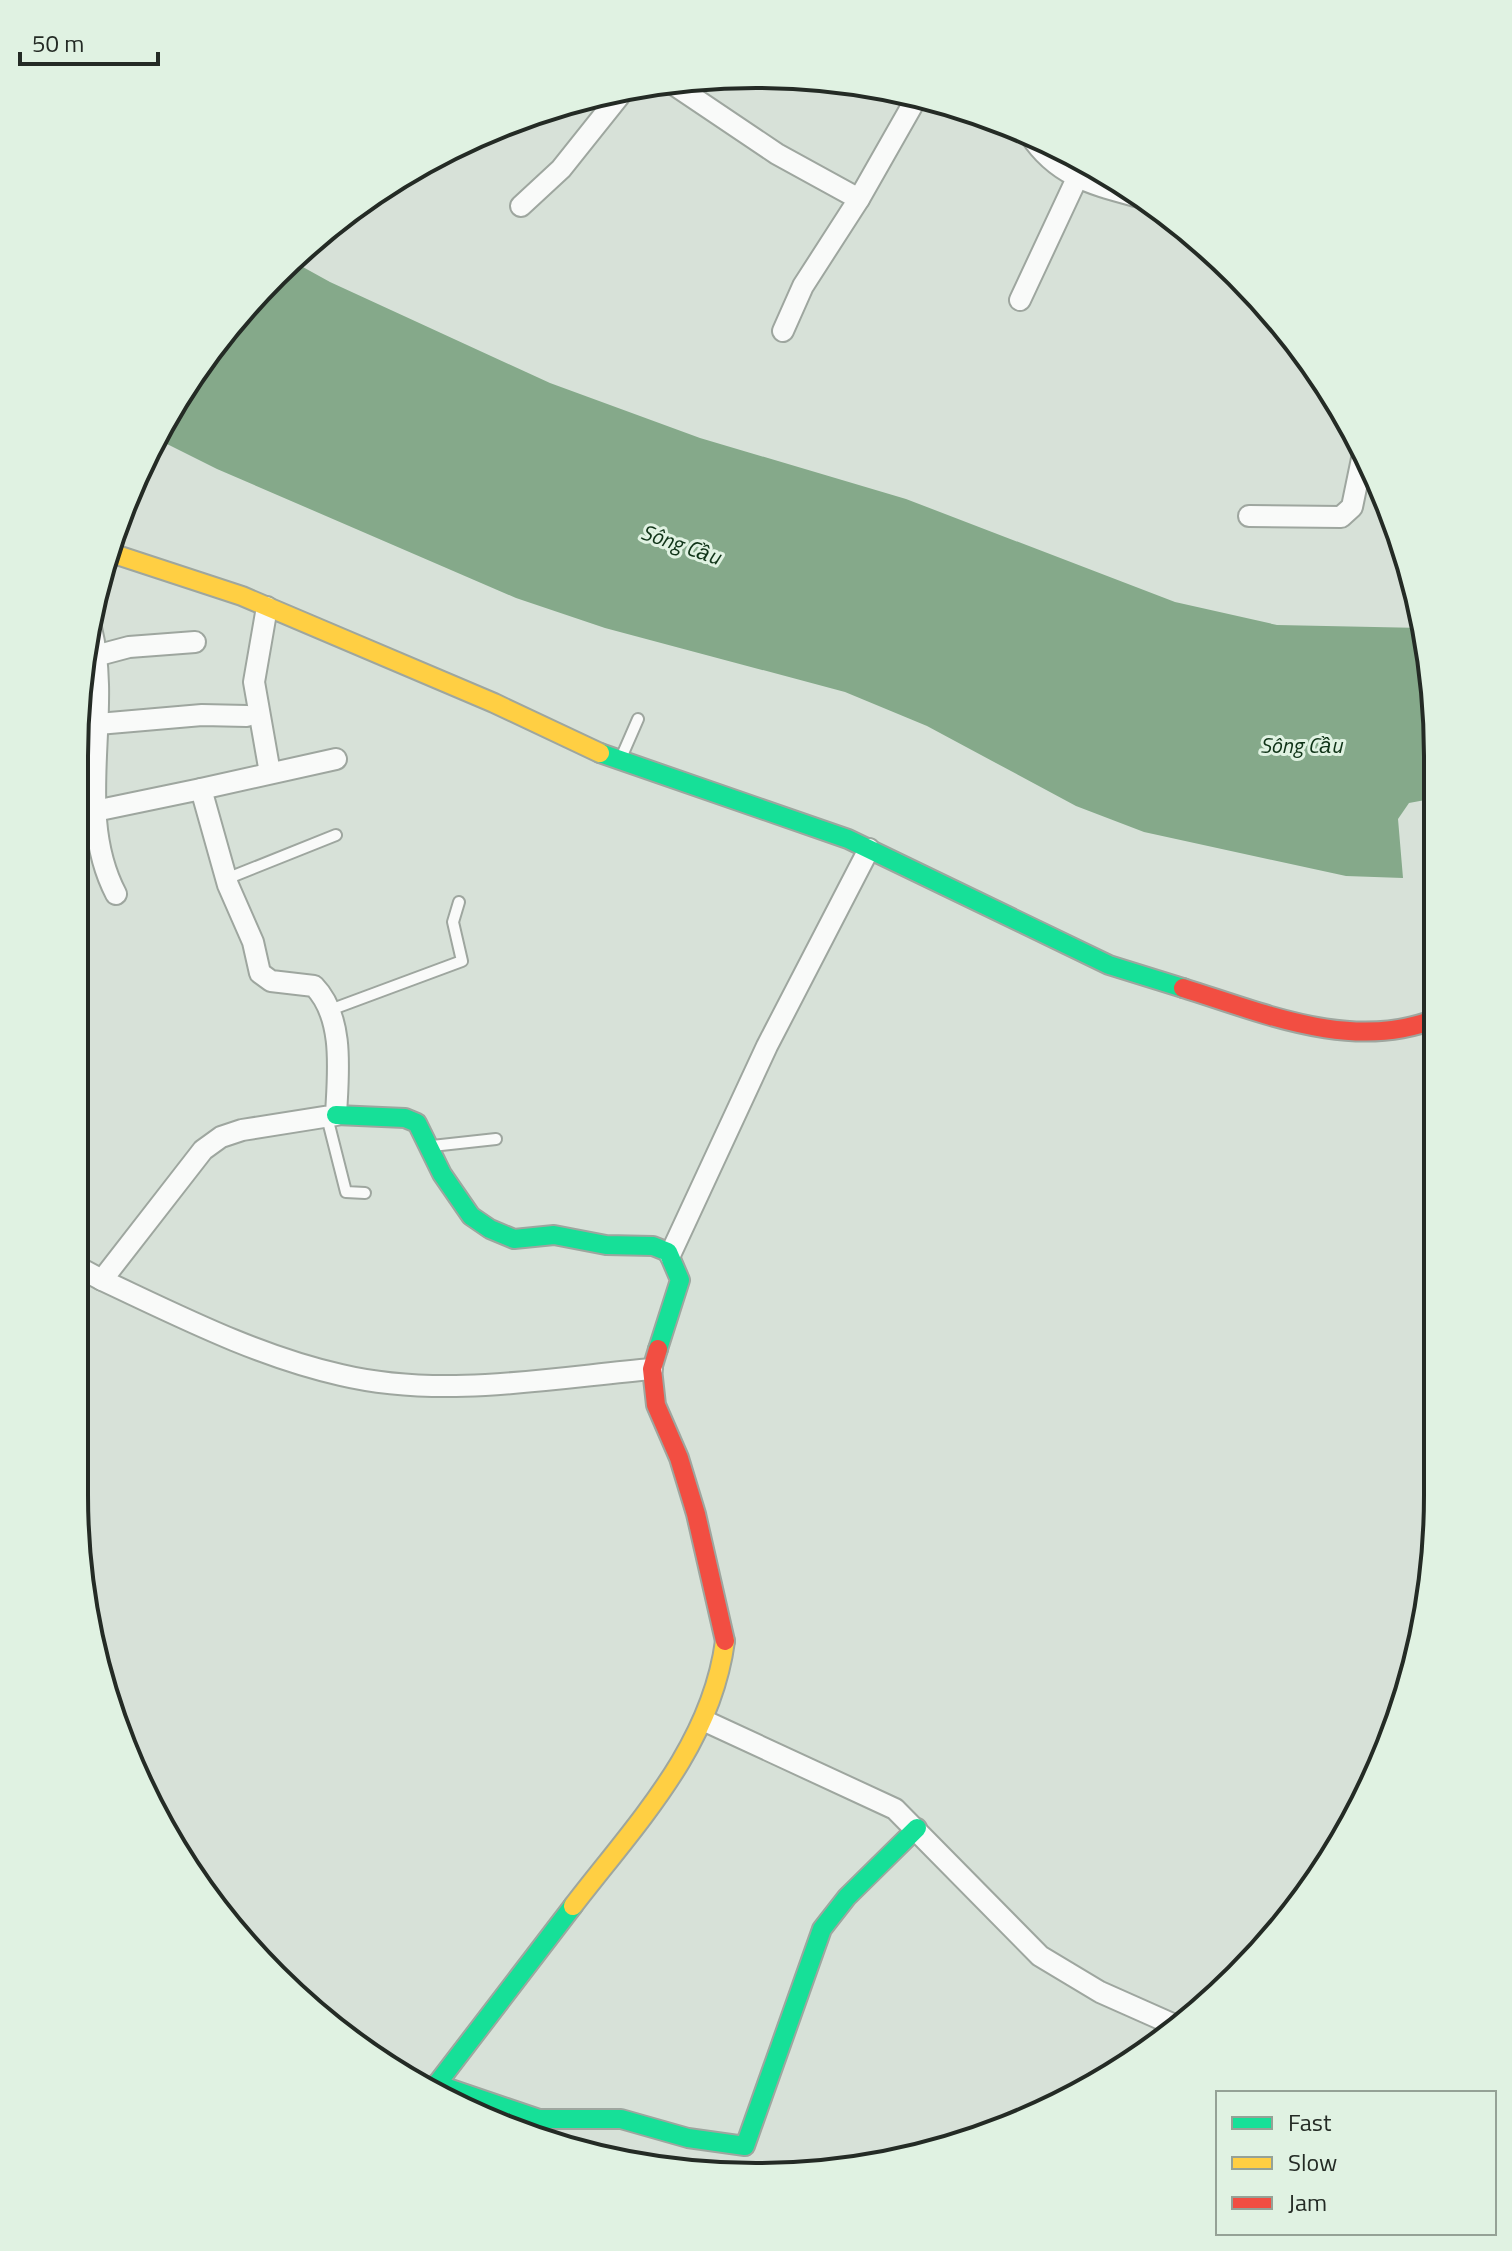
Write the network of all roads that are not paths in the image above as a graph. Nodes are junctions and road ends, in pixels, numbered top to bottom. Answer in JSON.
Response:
{"nodes":[{"id":1,"x":685,"y":92,"type":"edge"},
{"id":2,"x":613,"y":104,"type":"edge"},
{"id":3,"x":911,"y":107,"type":"edge"},
{"id":4,"x":1043,"y":153,"type":"edge"},
{"id":5,"x":1078,"y":176,"type":"junction"},
{"id":6,"x":1100,"y":183,"type":"edge"},
{"id":7,"x":859,"y":199,"type":"junction"},
{"id":8,"x":521,"y":206,"type":"dead end"},
{"id":9,"x":1020,"y":300,"type":"dead end"},
{"id":10,"x":783,"y":331,"type":"dead end"},
{"id":11,"x":1360,"y":471,"type":"edge"},
{"id":12,"x":1249,"y":516,"type":"dead end"},
{"id":13,"x":119,"y":556,"type":"edge"},
{"id":14,"x":267,"y":607,"type":"junction"},
{"id":15,"x":195,"y":642,"type":"dead end"},
{"id":16,"x":97,"y":649,"type":"edge"},
{"id":17,"x":99,"y":655,"type":"junction"},
{"id":18,"x":247,"y":716,"type":"dead end"},
{"id":19,"x":638,"y":719,"type":"dead end"},
{"id":20,"x":98,"y":724,"type":"junction"},
{"id":21,"x":336,"y":759,"type":"dead end"},
{"id":22,"x":620,"y":760,"type":"junction"},
{"id":23,"x":270,"y":773,"type":"junction"},
{"id":24,"x":201,"y":789,"type":"junction"},
{"id":25,"x":95,"y":811,"type":"junction"},
{"id":26,"x":336,"y":835,"type":"dead end"},
{"id":27,"x":869,"y":849,"type":"junction"},
{"id":28,"x":226,"y":879,"type":"junction"},
{"id":29,"x":116,"y":894,"type":"dead end"},
{"id":30,"x":459,"y":902,"type":"dead end"},
{"id":31,"x":330,"y":1010,"type":"junction"},
{"id":32,"x":1424,"y":1023,"type":"edge"},
{"id":33,"x":331,"y":1116,"type":"junction"},
{"id":34,"x":496,"y":1139,"type":"dead end"},
{"id":35,"x":430,"y":1146,"type":"junction"},
{"id":36,"x":365,"y":1193,"type":"dead end"},
{"id":37,"x":670,"y":1255,"type":"junction"},
{"id":38,"x":88,"y":1272,"type":"edge"},
{"id":39,"x":102,"y":1280,"type":"junction"},
{"id":40,"x":652,"y":1375,"type":"junction"},
{"id":41,"x":705,"y":1721,"type":"junction"},
{"id":42,"x":917,"y":1828,"type":"junction"},
{"id":43,"x":1167,"y":2022,"type":"edge"},
{"id":44,"x":437,"y":2082,"type":"edge"},
{"id":45,"x":464,"y":2096,"type":"edge"}],
"edges":[{"from":1,"to":7,"type":"street"},
{"from":2,"to":8,"type":"street"},
{"from":3,"to":7,"type":"street"},
{"from":4,"to":5,"type":"street"},
{"from":5,"to":6,"type":"street"},
{"from":5,"to":9,"type":"street"},
{"from":7,"to":10,"type":"street"},
{"from":11,"to":12,"type":"street"},
{"from":13,"to":14,"type":"street"},
{"from":14,"to":22,"type":"street"},
{"from":14,"to":23,"type":"street"},
{"from":15,"to":17,"type":"street"},
{"from":16,"to":17,"type":"street"},
{"from":17,"to":20,"type":"street"},
{"from":18,"to":20,"type":"street"},
{"from":19,"to":22,"type":"lane"},
{"from":20,"to":25,"type":"street"},
{"from":21,"to":23,"type":"street"},
{"from":22,"to":27,"type":"street"},
{"from":23,"to":24,"type":"street"},
{"from":24,"to":25,"type":"street"},
{"from":24,"to":28,"type":"street"},
{"from":25,"to":29,"type":"street"},
{"from":26,"to":28,"type":"lane"},
{"from":27,"to":32,"type":"street"},
{"from":27,"to":37,"type":"street"},
{"from":28,"to":31,"type":"street"},
{"from":30,"to":31,"type":"lane"},
{"from":31,"to":33,"type":"street"},
{"from":33,"to":35,"type":"street"},
{"from":33,"to":36,"type":"lane"},
{"from":33,"to":39,"type":"street"},
{"from":34,"to":35,"type":"lane"},
{"from":35,"to":37,"type":"street"},
{"from":37,"to":40,"type":"street"},
{"from":38,"to":39,"type":"street"},
{"from":39,"to":40,"type":"street"},
{"from":40,"to":41,"type":"street"},
{"from":41,"to":42,"type":"street"},
{"from":41,"to":44,"type":"street"},
{"from":42,"to":43,"type":"street"},
{"from":42,"to":45,"type":"street"}]}
